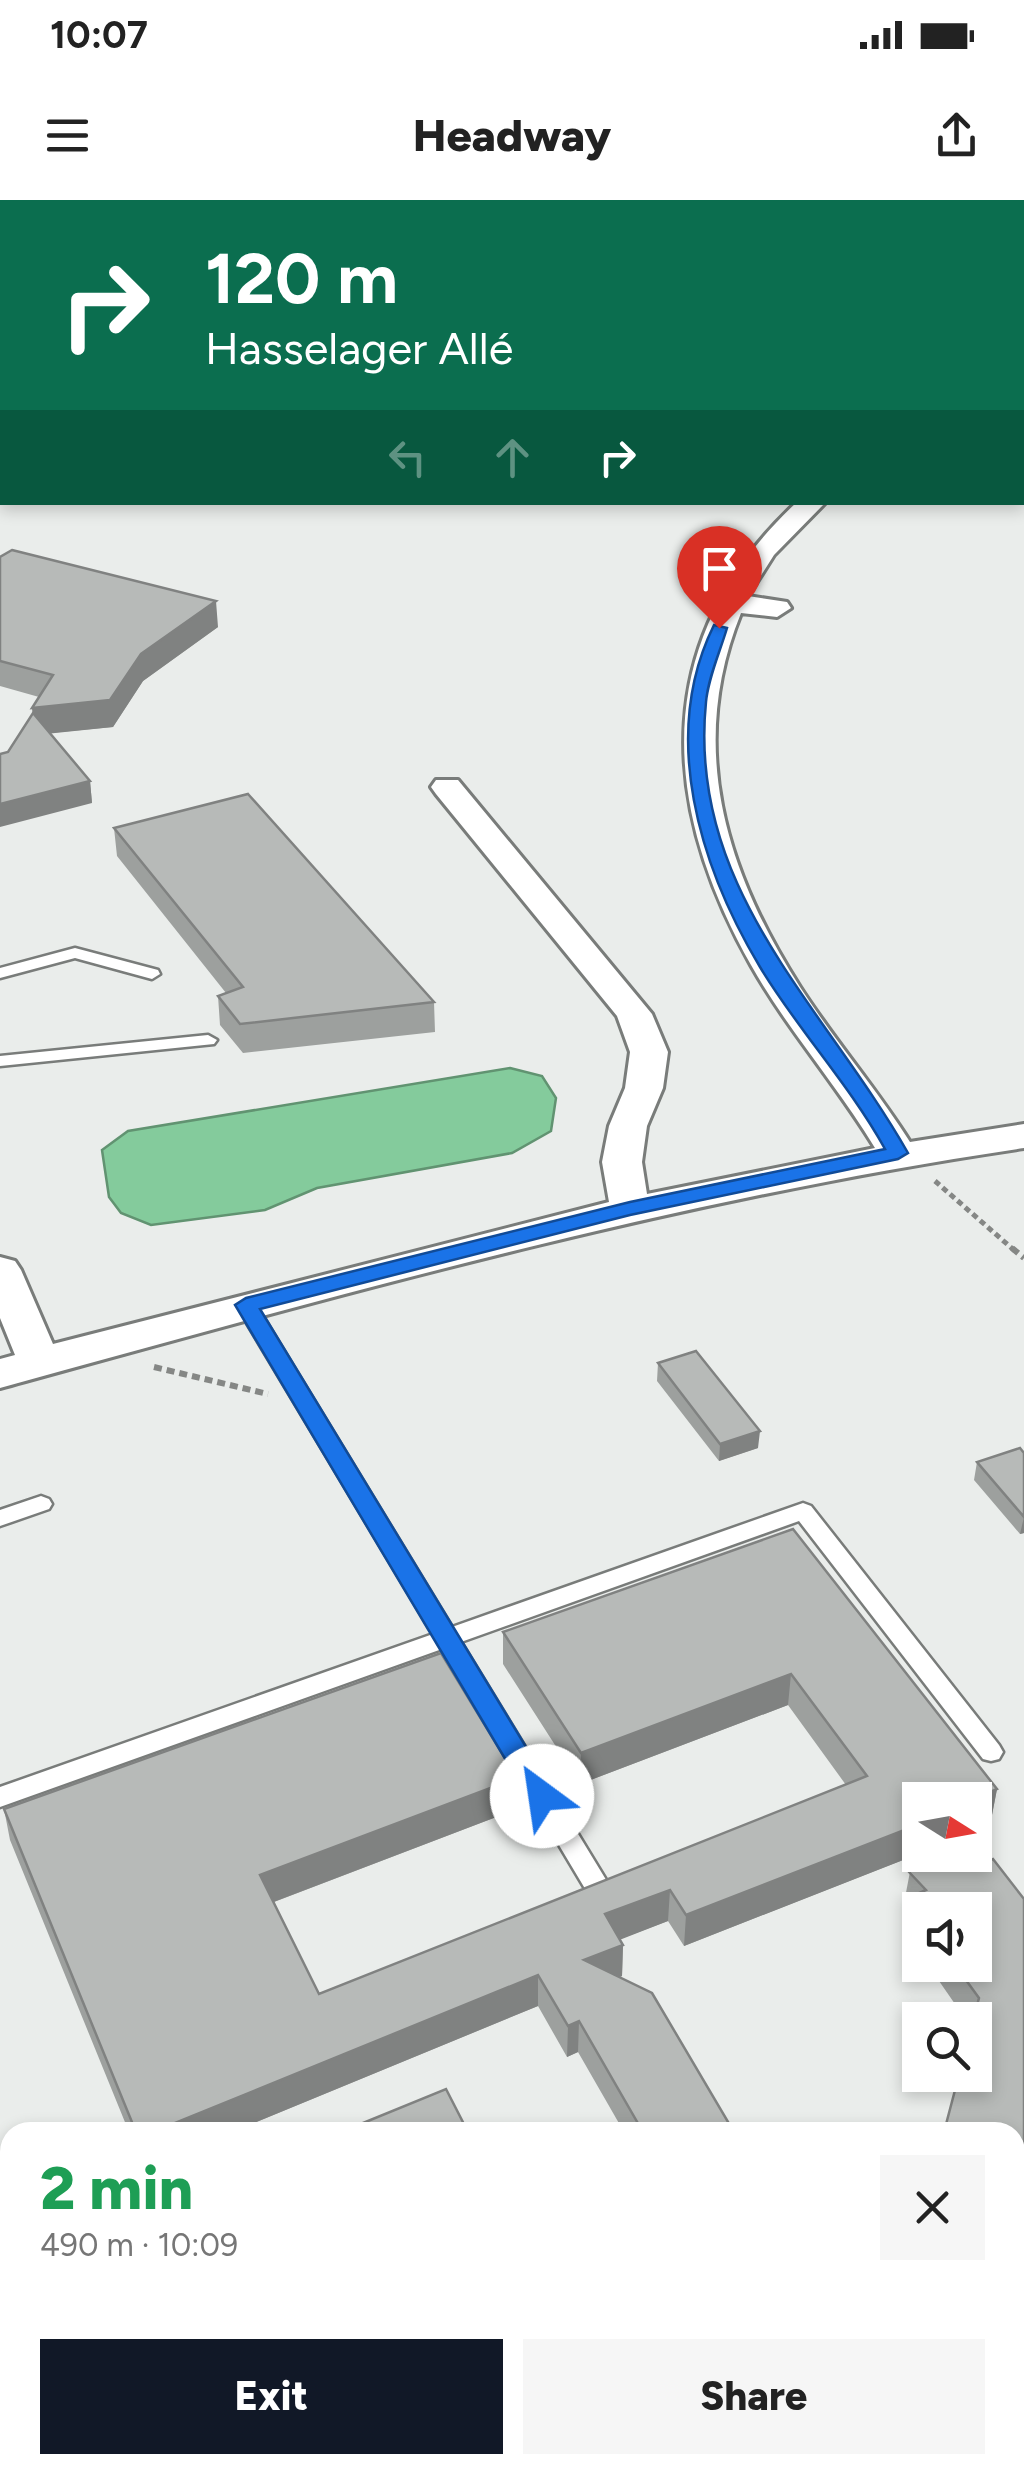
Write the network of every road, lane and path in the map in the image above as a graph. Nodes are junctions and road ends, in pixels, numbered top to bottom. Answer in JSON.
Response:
{"nodes":[{"id":1,"x":810,"y":505,"type":"edge"},
{"id":2,"x":730,"y":603,"type":"junction"},
{"id":3,"x":777,"y":608,"type":"dead end"},
{"id":4,"x":447,"y":787,"type":"dead end"},
{"id":5,"x":0,"y":974,"type":"edge"},
{"id":6,"x":152,"y":974,"type":"dead end"},
{"id":7,"x":208,"y":1040,"type":"dead end"},
{"id":8,"x":0,"y":1061,"type":"edge"},
{"id":9,"x":1024,"y":1136,"type":"edge"},
{"id":10,"x":907,"y":1152,"type":"junction"},
{"id":11,"x":630,"y":1208,"type":"junction"},
{"id":12,"x":1024,"y":1258,"type":"edge"},
{"id":13,"x":0,"y":1270,"type":"edge"},
{"id":14,"x":246,"y":1305,"type":"junction"},
{"id":15,"x":138,"y":1363,"type":"dead end"},
{"id":16,"x":20,"y":1368,"type":"edge"},
{"id":17,"x":304,"y":1402,"type":"junction"},
{"id":18,"x":42,"y":1504,"type":"dead end"},
{"id":19,"x":0,"y":1518,"type":"edge"},
{"id":20,"x":446,"y":1638,"type":"junction"},
{"id":21,"x":991,"y":1752,"type":"dead end"},
{"id":22,"x":0,"y":1797,"type":"edge"},
{"id":23,"x":599,"y":1890,"type":"edge"}],
"edges":[{"from":1,"to":2,"type":"street"},
{"from":2,"to":3,"type":"street"},
{"from":2,"to":10,"type":"street"},
{"from":4,"to":11,"type":"street"},
{"from":5,"to":6,"type":"lane"},
{"from":7,"to":8,"type":"lane"},
{"from":9,"to":10,"type":"street"},
{"from":10,"to":11,"type":"street"},
{"from":10,"to":12,"type":"path"},
{"from":11,"to":14,"type":"street"},
{"from":13,"to":16,"type":"street"},
{"from":14,"to":16,"type":"street"},
{"from":14,"to":17,"type":"lane"},
{"from":15,"to":17,"type":"path"},
{"from":17,"to":20,"type":"lane"},
{"from":18,"to":19,"type":"lane"},
{"from":20,"to":21,"type":"lane"},
{"from":20,"to":22,"type":"lane"},
{"from":20,"to":23,"type":"lane"}]}
